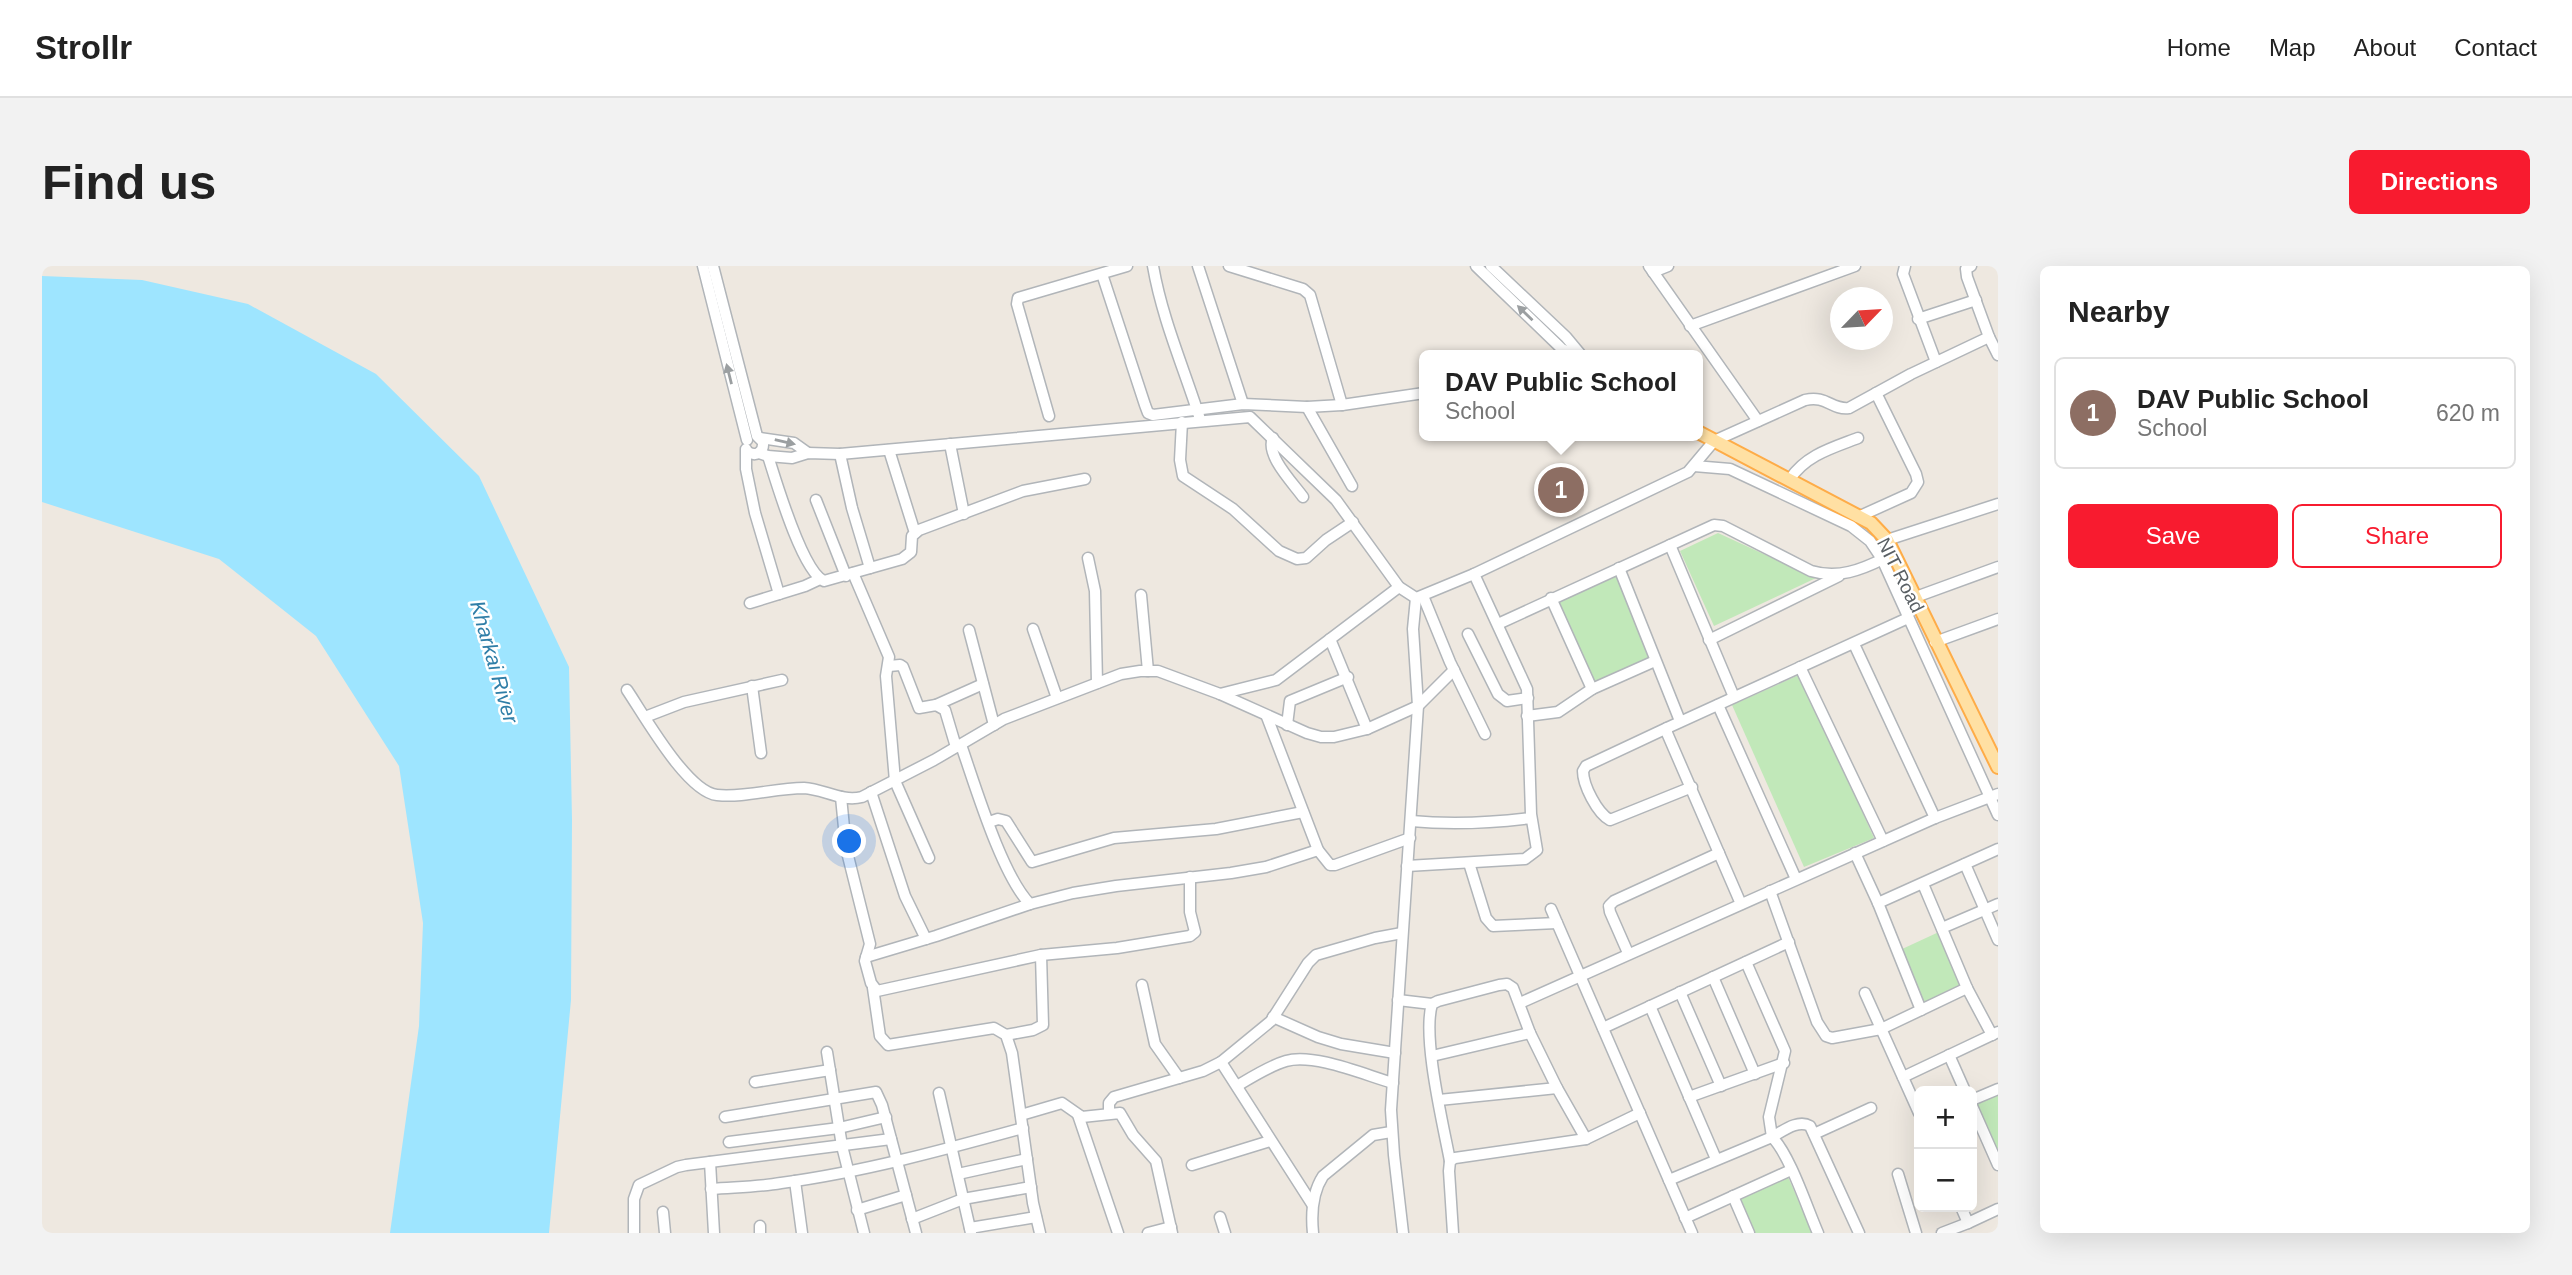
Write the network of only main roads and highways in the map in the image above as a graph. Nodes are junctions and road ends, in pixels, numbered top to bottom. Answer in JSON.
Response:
{"nodes":[{"id":1,"x":1703,"y":435,"type":"edge"},
{"id":2,"x":1998,"y":767,"type":"edge"}],
"edges":[{"from":1,"to":2,"type":"main road","name":"NIT Road"}]}
